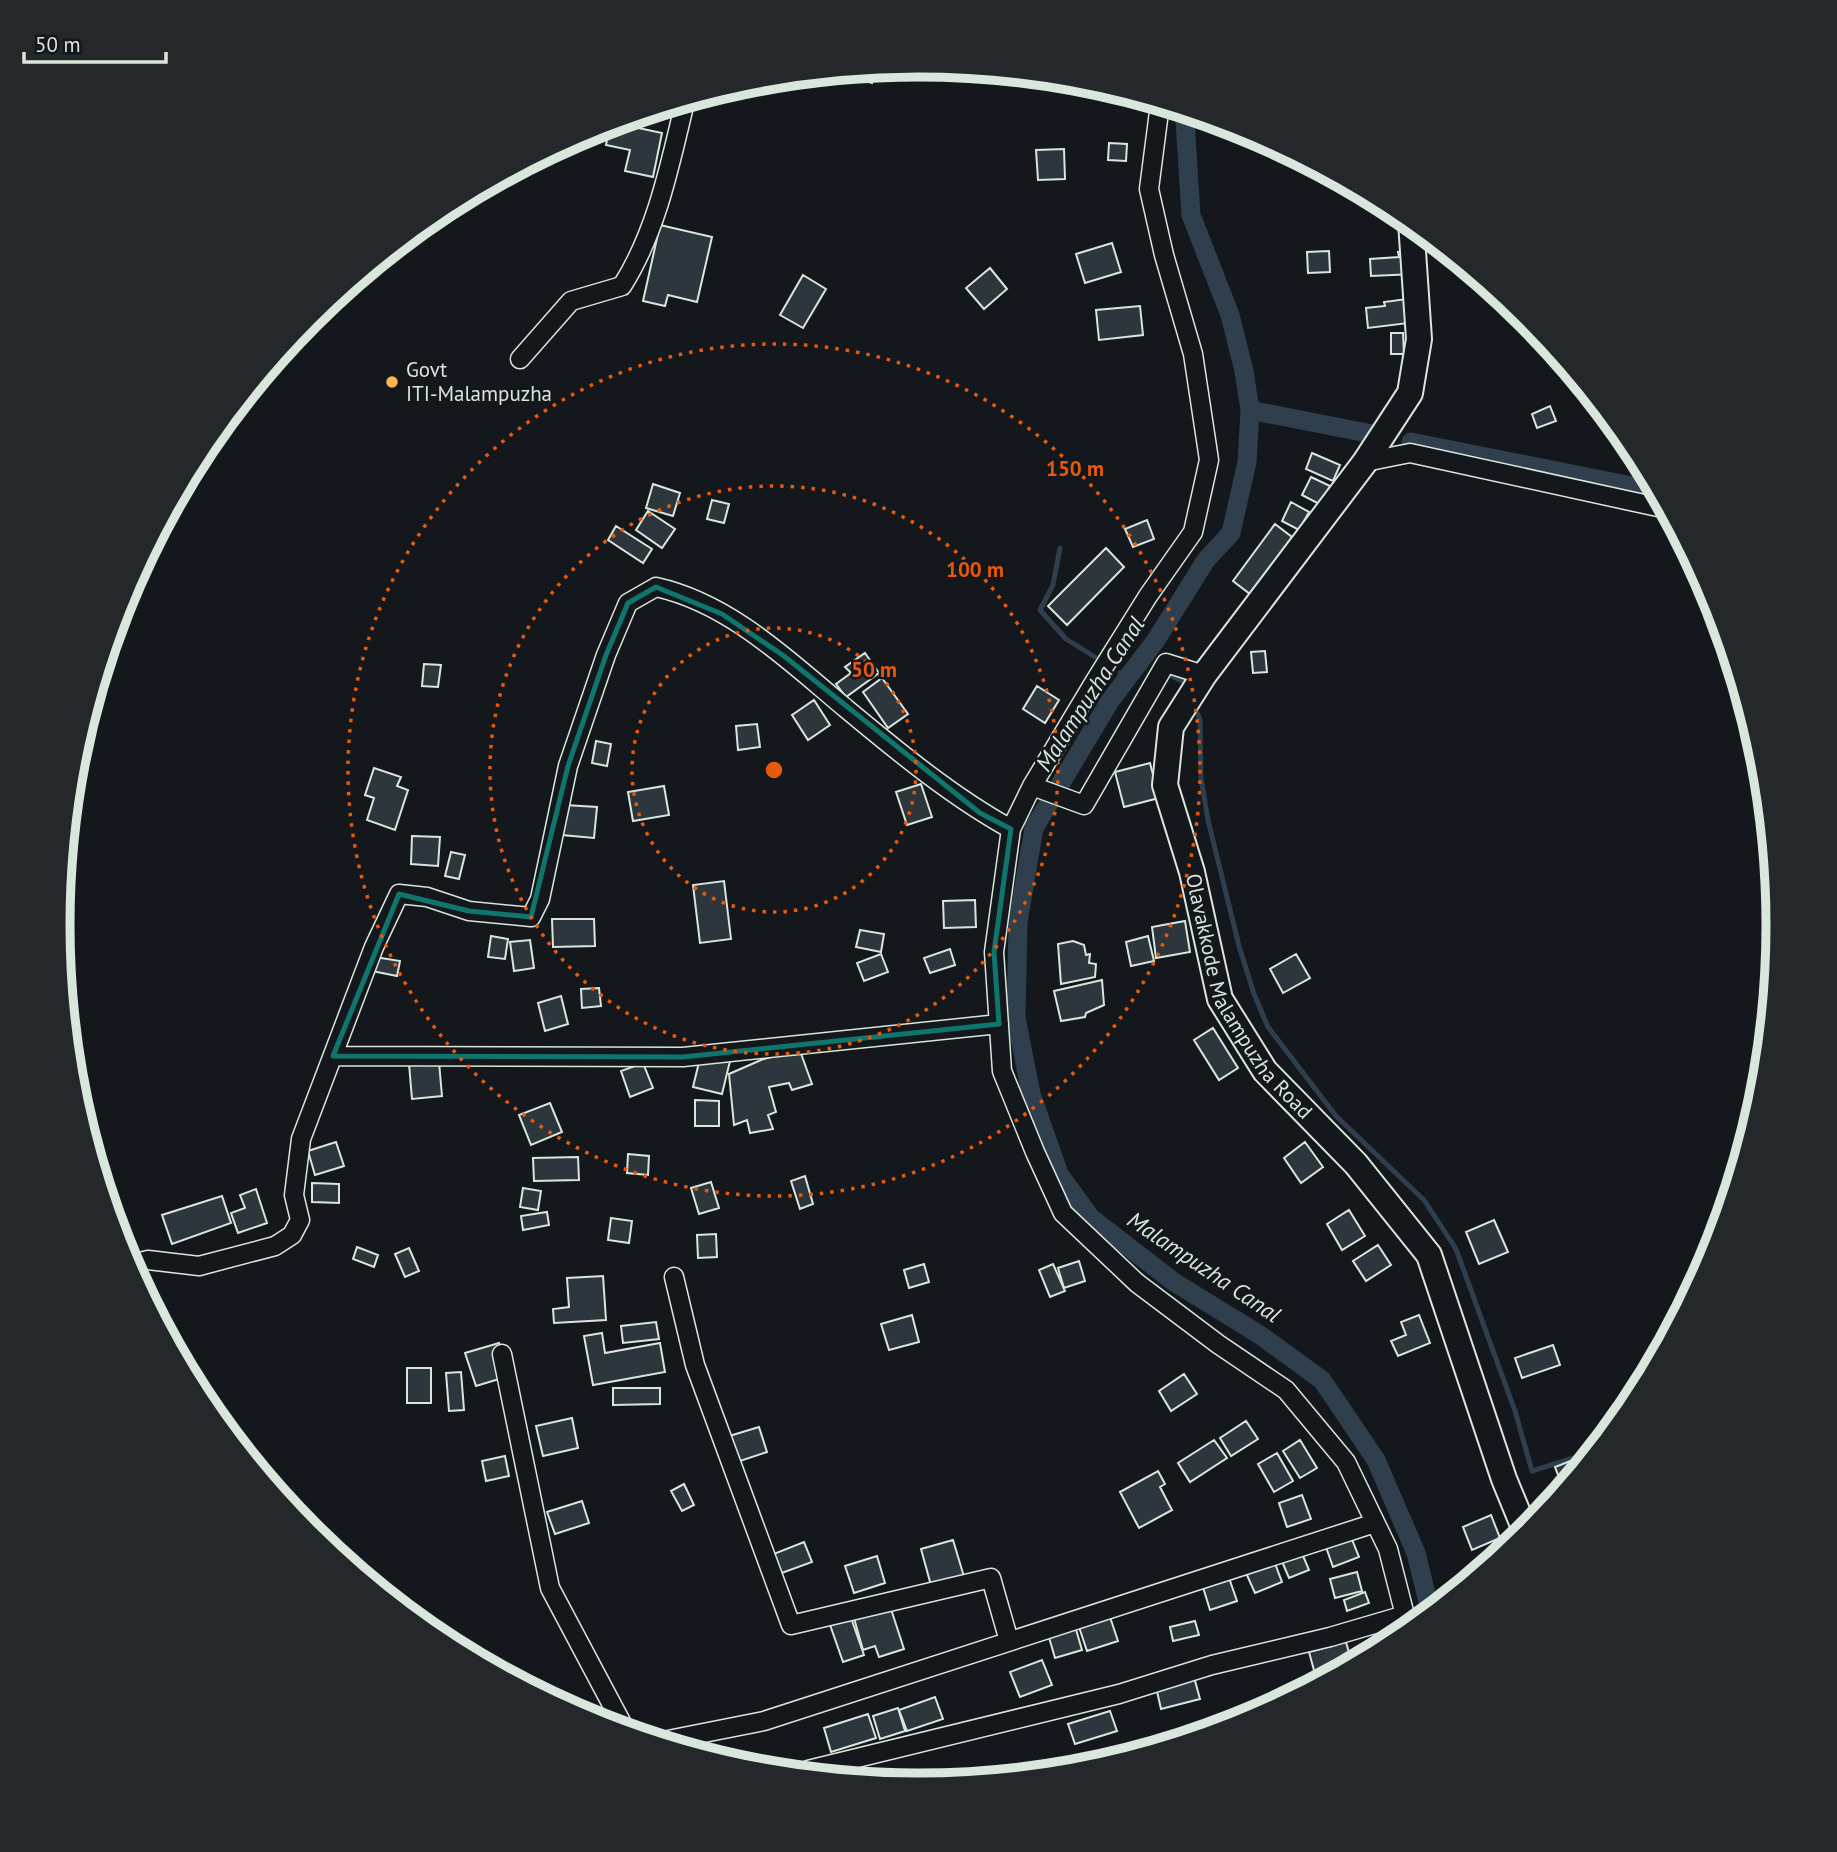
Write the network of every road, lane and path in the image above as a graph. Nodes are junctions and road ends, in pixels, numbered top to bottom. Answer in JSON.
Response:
{"nodes":[{"id":1,"x":683,"y":111,"type":"edge"},
{"id":2,"x":1159,"y":113,"type":"edge"},
{"id":3,"x":1412,"y":236,"type":"edge"},
{"id":4,"x":520,"y":359,"type":"dead end"},
{"id":5,"x":1365,"y":462,"type":"junction"},
{"id":6,"x":1655,"y":506,"type":"edge"},
{"id":7,"x":1204,"y":675,"type":"junction"},
{"id":8,"x":1032,"y":786,"type":"junction"},
{"id":9,"x":1011,"y":829,"type":"junction"},
{"id":10,"x":999,"y":1024,"type":"junction"},
{"id":11,"x":333,"y":1056,"type":"junction"},
{"id":12,"x":140,"y":1262,"type":"edge"},
{"id":13,"x":674,"y":1277,"type":"dead end"},
{"id":14,"x":502,"y":1354,"type":"dead end"},
{"id":15,"x":1522,"y":1522,"type":"edge"},
{"id":16,"x":1375,"y":1523,"type":"junction"},
{"id":17,"x":1406,"y":1620,"type":"edge"},
{"id":18,"x":1401,"y":1624,"type":"edge"},
{"id":19,"x":1009,"y":1641,"type":"junction"},
{"id":20,"x":620,"y":1719,"type":"edge"},
{"id":21,"x":675,"y":1738,"type":"edge"},
{"id":22,"x":816,"y":1768,"type":"edge"}],
"edges":[{"from":1,"to":4,"type":"street"},
{"from":2,"to":8,"type":"street"},
{"from":3,"to":5,"type":"main road","name":"Olavakkode Malampuzha Road"},
{"from":5,"to":6,"type":"street"},
{"from":5,"to":7,"type":"main road","name":"Olavakkode Malampuzha Road"},
{"from":7,"to":8,"type":"street"},
{"from":7,"to":15,"type":"main road","name":"Olavakkode Malampuzha Road"},
{"from":8,"to":9,"type":"street"},
{"from":9,"to":10,"type":"street"},
{"from":9,"to":11,"type":"street"},
{"from":10,"to":11,"type":"street"},
{"from":10,"to":16,"type":"street"},
{"from":11,"to":12,"type":"street"},
{"from":13,"to":19,"type":"street"},
{"from":14,"to":20,"type":"street"},
{"from":16,"to":17,"type":"street"},
{"from":16,"to":19,"type":"street"},
{"from":18,"to":22,"type":"street"},
{"from":19,"to":21,"type":"street"}]}
